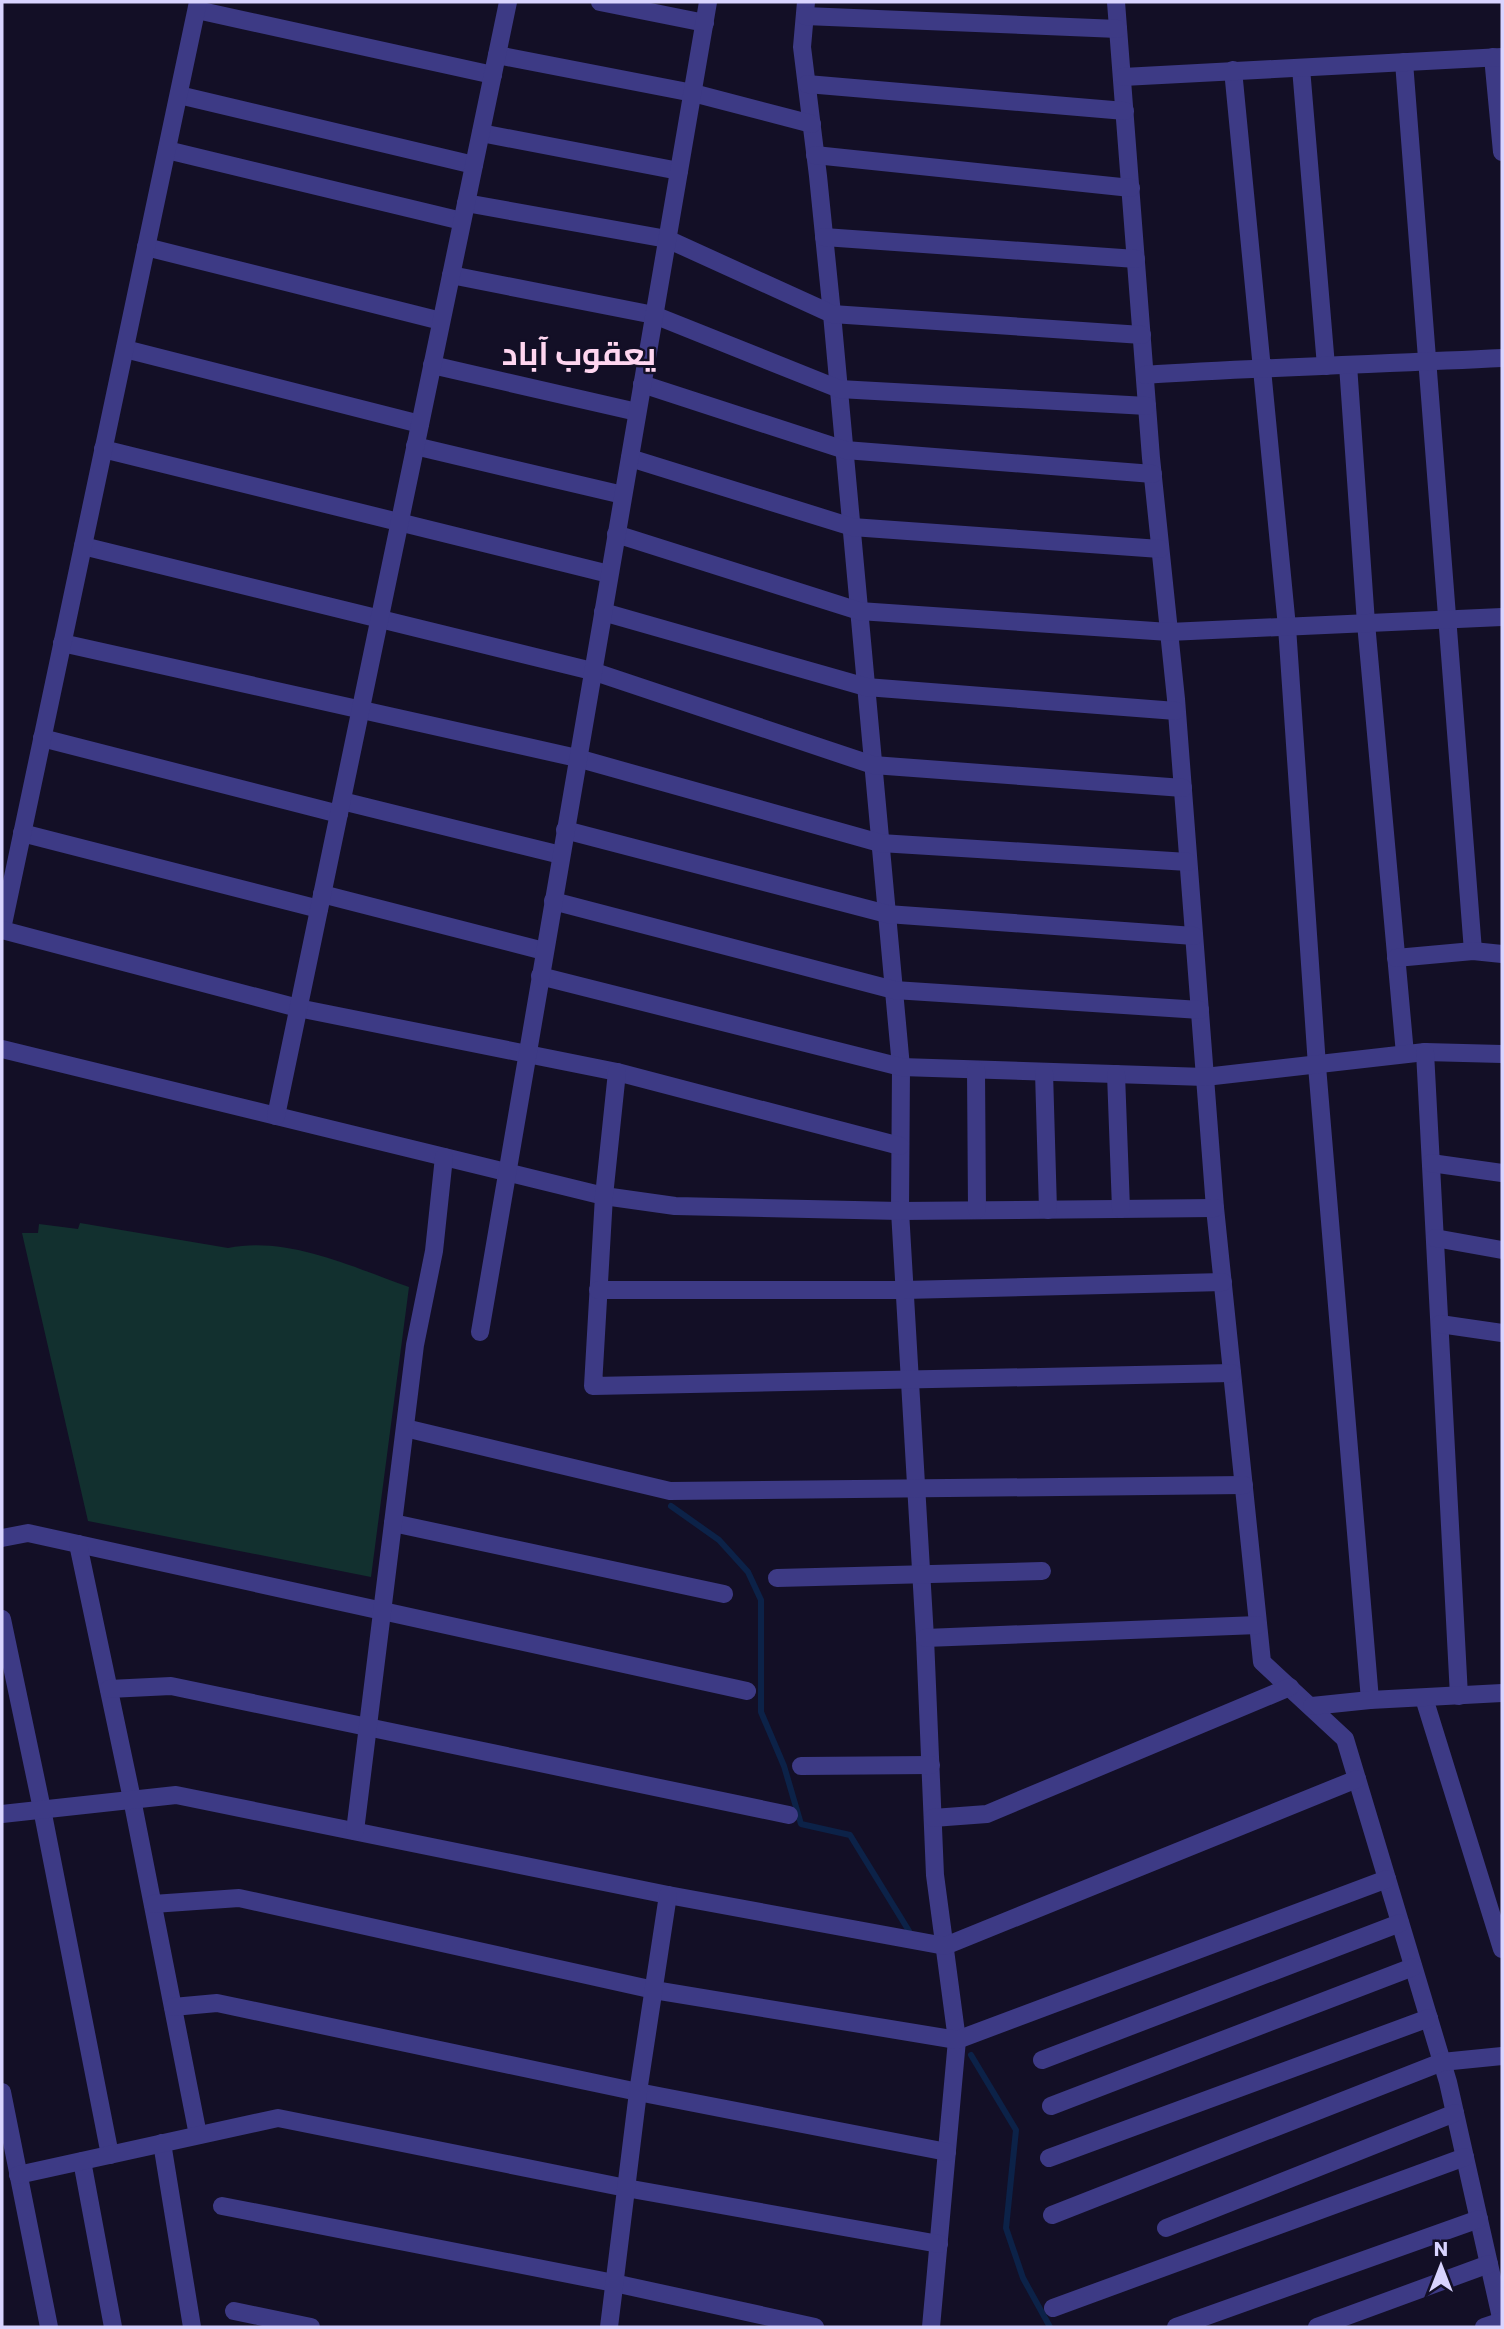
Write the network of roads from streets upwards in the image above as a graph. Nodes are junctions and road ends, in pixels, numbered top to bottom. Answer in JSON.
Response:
{"nodes":[{"id":1,"x":508,"y":2,"type":"edge"},
{"id":2,"x":600,"y":2,"type":"edge"},
{"id":3,"x":708,"y":2,"type":"edge"},
{"id":4,"x":1116,"y":2,"type":"edge"},
{"id":5,"x":197,"y":6,"type":"edge"},
{"id":6,"x":806,"y":9,"type":"edge"},
{"id":7,"x":705,"y":23,"type":"junction"},
{"id":8,"x":1118,"y":29,"type":"junction"},
{"id":9,"x":497,"y":55,"type":"junction"},
{"id":10,"x":1498,"y":57,"type":"edge"},
{"id":11,"x":1404,"y":62,"type":"junction"},
{"id":12,"x":1301,"y":68,"type":"junction"},
{"id":13,"x":1233,"y":71,"type":"junction"},
{"id":14,"x":493,"y":75,"type":"junction"},
{"id":15,"x":1123,"y":78,"type":"junction"},
{"id":16,"x":807,"y":84,"type":"junction"},
{"id":17,"x":693,"y":93,"type":"junction"},
{"id":18,"x":179,"y":94,"type":"junction"},
{"id":19,"x":1125,"y":111,"type":"junction"},
{"id":20,"x":811,"y":124,"type":"junction"},
{"id":21,"x":481,"y":133,"type":"junction"},
{"id":22,"x":167,"y":150,"type":"junction"},
{"id":23,"x":1502,"y":152,"type":"edge"},
{"id":24,"x":816,"y":155,"type":"junction"},
{"id":25,"x":474,"y":165,"type":"junction"},
{"id":26,"x":679,"y":171,"type":"junction"},
{"id":27,"x":1131,"y":187,"type":"junction"},
{"id":28,"x":466,"y":202,"type":"junction"},
{"id":29,"x":462,"y":221,"type":"junction"},
{"id":30,"x":824,"y":237,"type":"junction"},
{"id":31,"x":667,"y":239,"type":"junction"},
{"id":32,"x":146,"y":247,"type":"junction"},
{"id":33,"x":1136,"y":259,"type":"junction"},
{"id":34,"x":451,"y":275,"type":"junction"},
{"id":35,"x":832,"y":314,"type":"junction"},
{"id":36,"x":654,"y":315,"type":"junction"},
{"id":37,"x":441,"y":321,"type":"junction"},
{"id":38,"x":1142,"y":335,"type":"junction"},
{"id":39,"x":125,"y":349,"type":"junction"},
{"id":40,"x":1502,"y":358,"type":"edge"},
{"id":41,"x":1428,"y":362,"type":"junction"},
{"id":42,"x":432,"y":365,"type":"junction"},
{"id":43,"x":1348,"y":365,"type":"junction"},
{"id":44,"x":1326,"y":366,"type":"junction"},
{"id":45,"x":1262,"y":367,"type":"junction"},
{"id":46,"x":1145,"y":375,"type":"junction"},
{"id":47,"x":642,"y":384,"type":"junction"},
{"id":48,"x":839,"y":389,"type":"junction"},
{"id":49,"x":1147,"y":406,"type":"junction"},
{"id":50,"x":637,"y":412,"type":"junction"},
{"id":51,"x":420,"y":424,"type":"junction"},
{"id":52,"x":415,"y":446,"type":"junction"},
{"id":53,"x":103,"y":449,"type":"junction"},
{"id":54,"x":845,"y":450,"type":"junction"},
{"id":55,"x":629,"y":458,"type":"junction"},
{"id":56,"x":1153,"y":474,"type":"junction"},
{"id":57,"x":623,"y":495,"type":"junction"},
{"id":58,"x":400,"y":523,"type":"junction"},
{"id":59,"x":852,"y":527,"type":"junction"},
{"id":60,"x":616,"y":534,"type":"junction"},
{"id":61,"x":83,"y":546,"type":"junction"},
{"id":62,"x":1160,"y":549,"type":"junction"},
{"id":63,"x":609,"y":575,"type":"junction"},
{"id":64,"x":859,"y":611,"type":"junction"},
{"id":65,"x":603,"y":612,"type":"junction"},
{"id":66,"x":1502,"y":617,"type":"edge"},
{"id":67,"x":380,"y":619,"type":"junction"},
{"id":68,"x":1448,"y":620,"type":"junction"},
{"id":69,"x":1366,"y":623,"type":"junction"},
{"id":70,"x":1287,"y":627,"type":"junction"},
{"id":71,"x":1169,"y":632,"type":"junction"},
{"id":72,"x":62,"y":643,"type":"junction"},
{"id":73,"x":592,"y":671,"type":"junction"},
{"id":74,"x":866,"y":687,"type":"junction"},
{"id":75,"x":361,"y":710,"type":"junction"},
{"id":76,"x":1177,"y":711,"type":"junction"},
{"id":77,"x":42,"y":738,"type":"junction"},
{"id":78,"x":577,"y":758,"type":"junction"},
{"id":79,"x":873,"y":765,"type":"junction"},
{"id":80,"x":1182,"y":788,"type":"junction"},
{"id":81,"x":340,"y":808,"type":"junction"},
{"id":82,"x":565,"y":830,"type":"junction"},
{"id":83,"x":22,"y":833,"type":"junction"},
{"id":84,"x":880,"y":843,"type":"junction"},
{"id":85,"x":561,"y":855,"type":"junction"},
{"id":86,"x":1188,"y":862,"type":"junction"},
{"id":87,"x":321,"y":901,"type":"junction"},
{"id":88,"x":553,"y":901,"type":"junction"},
{"id":89,"x":887,"y":914,"type":"junction"},
{"id":90,"x":2,"y":930,"type":"edge"},
{"id":91,"x":1194,"y":936,"type":"junction"},
{"id":92,"x":544,"y":951,"type":"junction"},
{"id":93,"x":1473,"y":951,"type":"junction"},
{"id":94,"x":1502,"y":954,"type":"edge"},
{"id":95,"x":1396,"y":958,"type":"junction"},
{"id":96,"x":540,"y":976,"type":"junction"},
{"id":97,"x":894,"y":990,"type":"junction"},
{"id":98,"x":298,"y":1008,"type":"junction"},
{"id":99,"x":1200,"y":1010,"type":"junction"},
{"id":100,"x":2,"y":1049,"type":"edge"},
{"id":101,"x":1425,"y":1052,"type":"junction"},
{"id":102,"x":526,"y":1053,"type":"junction"},
{"id":103,"x":1405,"y":1054,"type":"junction"},
{"id":104,"x":1502,"y":1054,"type":"edge"},
{"id":105,"x":1317,"y":1066,"type":"junction"},
{"id":106,"x":901,"y":1068,"type":"junction"},
{"id":107,"x":975,"y":1070,"type":"junction"},
{"id":108,"x":617,"y":1072,"type":"junction"},
{"id":109,"x":1044,"y":1072,"type":"junction"},
{"id":110,"x":1116,"y":1074,"type":"junction"},
{"id":111,"x":1205,"y":1077,"type":"junction"},
{"id":112,"x":276,"y":1116,"type":"junction"},
{"id":113,"x":900,"y":1146,"type":"junction"},
{"id":114,"x":444,"y":1157,"type":"junction"},
{"id":115,"x":1431,"y":1163,"type":"junction"},
{"id":116,"x":506,"y":1172,"type":"junction"},
{"id":117,"x":1502,"y":1173,"type":"edge"},
{"id":118,"x":604,"y":1196,"type":"junction"},
{"id":119,"x":1216,"y":1208,"type":"junction"},
{"id":120,"x":1121,"y":1209,"type":"junction"},
{"id":121,"x":977,"y":1210,"type":"junction"},
{"id":122,"x":1048,"y":1210,"type":"junction"},
{"id":123,"x":900,"y":1211,"type":"junction"},
{"id":124,"x":1435,"y":1238,"type":"junction"},
{"id":125,"x":1502,"y":1250,"type":"edge"},
{"id":126,"x":1223,"y":1282,"type":"junction"},
{"id":127,"x":598,"y":1290,"type":"junction"},
{"id":128,"x":905,"y":1290,"type":"junction"},
{"id":129,"x":1440,"y":1324,"type":"junction"},
{"id":130,"x":480,"y":1332,"type":"dead end"},
{"id":131,"x":1502,"y":1333,"type":"edge"},
{"id":132,"x":1232,"y":1373,"type":"junction"},
{"id":133,"x":910,"y":1381,"type":"junction"},
{"id":134,"x":405,"y":1428,"type":"junction"},
{"id":135,"x":1244,"y":1485,"type":"junction"},
{"id":136,"x":916,"y":1489,"type":"junction"},
{"id":137,"x":393,"y":1523,"type":"junction"},
{"id":138,"x":2,"y":1538,"type":"edge"},
{"id":139,"x":78,"y":1544,"type":"junction"},
{"id":140,"x":1042,"y":1571,"type":"dead end"},
{"id":141,"x":922,"y":1574,"type":"junction"},
{"id":142,"x":777,"y":1578,"type":"dead end"},
{"id":143,"x":724,"y":1594,"type":"dead end"},
{"id":144,"x":383,"y":1611,"type":"junction"},
{"id":145,"x":2,"y":1619,"type":"edge"},
{"id":146,"x":1258,"y":1625,"type":"junction"},
{"id":147,"x":925,"y":1638,"type":"junction"},
{"id":148,"x":1290,"y":1687,"type":"junction"},
{"id":149,"x":109,"y":1689,"type":"junction"},
{"id":150,"x":747,"y":1691,"type":"dead end"},
{"id":151,"x":1502,"y":1693,"type":"edge"},
{"id":152,"x":1459,"y":1696,"type":"junction"},
{"id":153,"x":1424,"y":1698,"type":"junction"},
{"id":154,"x":1370,"y":1700,"type":"junction"},
{"id":155,"x":1311,"y":1706,"type":"junction"},
{"id":156,"x":368,"y":1729,"type":"junction"},
{"id":157,"x":931,"y":1765,"type":"junction"},
{"id":158,"x":802,"y":1766,"type":"dead end"},
{"id":159,"x":1357,"y":1780,"type":"junction"},
{"id":160,"x":132,"y":1798,"type":"junction"},
{"id":161,"x":42,"y":1809,"type":"junction"},
{"id":162,"x":2,"y":1814,"type":"edge"},
{"id":163,"x":789,"y":1815,"type":"dead end"},
{"id":164,"x":933,"y":1818,"type":"junction"},
{"id":165,"x":355,"y":1831,"type":"junction"},
{"id":166,"x":1387,"y":1880,"type":"junction"},
{"id":167,"x":668,"y":1895,"type":"junction"},
{"id":168,"x":153,"y":1904,"type":"junction"},
{"id":169,"x":1400,"y":1923,"type":"junction"},
{"id":170,"x":945,"y":1946,"type":"junction"},
{"id":171,"x":1502,"y":1949,"type":"edge"},
{"id":172,"x":1413,"y":1967,"type":"junction"},
{"id":173,"x":654,"y":1990,"type":"junction"},
{"id":174,"x":173,"y":2007,"type":"junction"},
{"id":175,"x":1429,"y":2018,"type":"junction"},
{"id":176,"x":957,"y":2040,"type":"junction"},
{"id":177,"x":1502,"y":2056,"type":"edge"},
{"id":178,"x":1042,"y":2060,"type":"dead end"},
{"id":179,"x":1442,"y":2062,"type":"junction"},
{"id":180,"x":2,"y":2092,"type":"edge"},
{"id":181,"x":638,"y":2092,"type":"junction"},
{"id":182,"x":1051,"y":2106,"type":"dead end"},
{"id":183,"x":1455,"y":2113,"type":"junction"},
{"id":184,"x":6,"y":2134,"type":"edge"},
{"id":185,"x":198,"y":2135,"type":"junction"},
{"id":186,"x":162,"y":2143,"type":"junction"},
{"id":187,"x":947,"y":2152,"type":"junction"},
{"id":188,"x":110,"y":2155,"type":"junction"},
{"id":189,"x":1465,"y":2157,"type":"junction"},
{"id":190,"x":1049,"y":2158,"type":"dead end"},
{"id":191,"x":82,"y":2161,"type":"junction"},
{"id":192,"x":18,"y":2175,"type":"junction"},
{"id":193,"x":626,"y":2188,"type":"junction"},
{"id":194,"x":222,"y":2206,"type":"dead end"},
{"id":195,"x":1052,"y":2215,"type":"dead end"},
{"id":196,"x":1479,"y":2219,"type":"junction"},
{"id":197,"x":1166,"y":2228,"type":"dead end"},
{"id":198,"x":939,"y":2244,"type":"junction"},
{"id":199,"x":1489,"y":2264,"type":"junction"},
{"id":200,"x":614,"y":2283,"type":"junction"},
{"id":201,"x":1053,"y":2308,"type":"dead end"},
{"id":202,"x":234,"y":2311,"type":"dead end"},
{"id":203,"x":1502,"y":2321,"type":"edge"},
{"id":204,"x":48,"y":2327,"type":"edge"},
{"id":205,"x":113,"y":2327,"type":"edge"},
{"id":206,"x":192,"y":2327,"type":"edge"},
{"id":207,"x":311,"y":2327,"type":"edge"},
{"id":208,"x":609,"y":2327,"type":"edge"},
{"id":209,"x":816,"y":2327,"type":"edge"},
{"id":210,"x":931,"y":2327,"type":"edge"},
{"id":211,"x":1176,"y":2327,"type":"edge"},
{"id":212,"x":1317,"y":2327,"type":"edge"},
{"id":213,"x":1484,"y":2327,"type":"edge"}],
"edges":[{"from":1,"to":9,"type":"street"},
{"from":2,"to":7,"type":"street"},
{"from":3,"to":7,"type":"street"},
{"from":4,"to":8,"type":"street"},
{"from":5,"to":14,"type":"street"},
{"from":5,"to":18,"type":"street"},
{"from":6,"to":8,"type":"street"},
{"from":6,"to":16,"type":"street"},
{"from":7,"to":17,"type":"street"},
{"from":8,"to":15,"type":"street"},
{"from":9,"to":14,"type":"street"},
{"from":9,"to":17,"type":"street"},
{"from":10,"to":11,"type":"street"},
{"from":10,"to":23,"type":"street"},
{"from":11,"to":12,"type":"street"},
{"from":11,"to":41,"type":"street"},
{"from":12,"to":13,"type":"street"},
{"from":12,"to":44,"type":"street"},
{"from":13,"to":15,"type":"street"},
{"from":13,"to":45,"type":"street"},
{"from":14,"to":21,"type":"street"},
{"from":15,"to":19,"type":"street"},
{"from":16,"to":19,"type":"street"},
{"from":16,"to":20,"type":"street"},
{"from":17,"to":20,"type":"street"},
{"from":17,"to":26,"type":"street"},
{"from":18,"to":22,"type":"street"},
{"from":18,"to":25,"type":"street"},
{"from":19,"to":27,"type":"street"},
{"from":20,"to":24,"type":"street"},
{"from":21,"to":25,"type":"street"},
{"from":21,"to":26,"type":"street"},
{"from":22,"to":29,"type":"street"},
{"from":22,"to":32,"type":"street"},
{"from":24,"to":27,"type":"street"},
{"from":24,"to":30,"type":"street"},
{"from":25,"to":28,"type":"street"},
{"from":26,"to":31,"type":"street"},
{"from":27,"to":33,"type":"street"},
{"from":28,"to":29,"type":"street"},
{"from":28,"to":31,"type":"street"},
{"from":29,"to":34,"type":"street"},
{"from":30,"to":33,"type":"street"},
{"from":30,"to":35,"type":"street"},
{"from":31,"to":35,"type":"street"},
{"from":31,"to":36,"type":"street"},
{"from":32,"to":37,"type":"street"},
{"from":32,"to":39,"type":"street"},
{"from":33,"to":38,"type":"street"},
{"from":34,"to":36,"type":"street"},
{"from":34,"to":37,"type":"street"},
{"from":35,"to":38,"type":"street"},
{"from":35,"to":48,"type":"street"},
{"from":36,"to":47,"type":"street"},
{"from":36,"to":48,"type":"street"},
{"from":37,"to":42,"type":"street"},
{"from":38,"to":46,"type":"street"},
{"from":39,"to":51,"type":"street"},
{"from":39,"to":53,"type":"street"},
{"from":40,"to":41,"type":"street"},
{"from":41,"to":43,"type":"street"},
{"from":41,"to":68,"type":"street"},
{"from":42,"to":50,"type":"street"},
{"from":42,"to":51,"type":"street"},
{"from":43,"to":44,"type":"street"},
{"from":43,"to":69,"type":"street"},
{"from":44,"to":45,"type":"street"},
{"from":45,"to":46,"type":"street"},
{"from":45,"to":70,"type":"street"},
{"from":46,"to":49,"type":"street"},
{"from":47,"to":50,"type":"street"},
{"from":47,"to":54,"type":"street"},
{"from":48,"to":49,"type":"street"},
{"from":48,"to":54,"type":"street"},
{"from":49,"to":56,"type":"street"},
{"from":50,"to":55,"type":"street"},
{"from":51,"to":52,"type":"street"},
{"from":52,"to":57,"type":"street"},
{"from":52,"to":58,"type":"street"},
{"from":53,"to":58,"type":"street"},
{"from":53,"to":61,"type":"street"},
{"from":54,"to":56,"type":"street"},
{"from":54,"to":59,"type":"street"},
{"from":55,"to":57,"type":"street"},
{"from":55,"to":59,"type":"street"},
{"from":56,"to":62,"type":"street"},
{"from":57,"to":60,"type":"street"},
{"from":58,"to":63,"type":"street"},
{"from":58,"to":67,"type":"street"},
{"from":59,"to":62,"type":"street"},
{"from":59,"to":64,"type":"street"},
{"from":60,"to":63,"type":"street"},
{"from":60,"to":64,"type":"street"},
{"from":61,"to":67,"type":"street"},
{"from":61,"to":72,"type":"street"},
{"from":62,"to":71,"type":"street"},
{"from":63,"to":65,"type":"street"},
{"from":64,"to":71,"type":"street"},
{"from":64,"to":74,"type":"street"},
{"from":65,"to":73,"type":"street"},
{"from":65,"to":74,"type":"street"},
{"from":66,"to":68,"type":"street"},
{"from":67,"to":73,"type":"street"},
{"from":67,"to":75,"type":"street"},
{"from":68,"to":69,"type":"street"},
{"from":68,"to":93,"type":"street"},
{"from":69,"to":70,"type":"street"},
{"from":69,"to":95,"type":"street"},
{"from":70,"to":71,"type":"street"},
{"from":70,"to":105,"type":"street"},
{"from":71,"to":76,"type":"street"},
{"from":72,"to":75,"type":"street"},
{"from":72,"to":77,"type":"street"},
{"from":73,"to":78,"type":"street"},
{"from":73,"to":79,"type":"street"},
{"from":74,"to":76,"type":"street"},
{"from":74,"to":79,"type":"street"},
{"from":75,"to":78,"type":"street"},
{"from":75,"to":81,"type":"street"},
{"from":76,"to":80,"type":"street"},
{"from":77,"to":81,"type":"street"},
{"from":77,"to":83,"type":"street"},
{"from":78,"to":82,"type":"street"},
{"from":78,"to":84,"type":"street"},
{"from":79,"to":80,"type":"street"},
{"from":79,"to":84,"type":"street"},
{"from":80,"to":86,"type":"street"},
{"from":81,"to":85,"type":"street"},
{"from":81,"to":87,"type":"street"},
{"from":82,"to":85,"type":"street"},
{"from":82,"to":89,"type":"street"},
{"from":83,"to":87,"type":"street"},
{"from":83,"to":90,"type":"street"},
{"from":84,"to":86,"type":"street"},
{"from":84,"to":89,"type":"street"},
{"from":85,"to":88,"type":"street"},
{"from":86,"to":91,"type":"street"},
{"from":87,"to":92,"type":"street"},
{"from":87,"to":98,"type":"street"},
{"from":88,"to":92,"type":"street"},
{"from":88,"to":97,"type":"street"},
{"from":89,"to":91,"type":"street"},
{"from":89,"to":97,"type":"street"},
{"from":90,"to":98,"type":"street"},
{"from":91,"to":99,"type":"street"},
{"from":92,"to":96,"type":"street"},
{"from":93,"to":94,"type":"street"},
{"from":93,"to":95,"type":"street"},
{"from":95,"to":103,"type":"street"},
{"from":96,"to":102,"type":"street"},
{"from":96,"to":106,"type":"street"},
{"from":97,"to":99,"type":"street"},
{"from":97,"to":106,"type":"street"},
{"from":98,"to":102,"type":"street"},
{"from":98,"to":112,"type":"street"},
{"from":99,"to":111,"type":"street"},
{"from":100,"to":112,"type":"street"},
{"from":101,"to":103,"type":"street"},
{"from":101,"to":104,"type":"street"},
{"from":101,"to":115,"type":"street"},
{"from":102,"to":108,"type":"street"},
{"from":102,"to":116,"type":"street"},
{"from":103,"to":105,"type":"street"},
{"from":105,"to":111,"type":"street"},
{"from":105,"to":154,"type":"street"},
{"from":106,"to":107,"type":"street"},
{"from":106,"to":113,"type":"street"},
{"from":107,"to":109,"type":"street"},
{"from":107,"to":121,"type":"street"},
{"from":108,"to":113,"type":"street"},
{"from":108,"to":118,"type":"street"},
{"from":109,"to":110,"type":"street"},
{"from":109,"to":122,"type":"street"},
{"from":110,"to":111,"type":"street"},
{"from":110,"to":120,"type":"street"},
{"from":111,"to":119,"type":"street"},
{"from":112,"to":114,"type":"street"},
{"from":113,"to":123,"type":"street"},
{"from":114,"to":116,"type":"street"},
{"from":114,"to":134,"type":"street"},
{"from":115,"to":117,"type":"street"},
{"from":115,"to":124,"type":"street"},
{"from":116,"to":118,"type":"street"},
{"from":116,"to":130,"type":"street"},
{"from":118,"to":123,"type":"street"},
{"from":118,"to":127,"type":"street"},
{"from":119,"to":120,"type":"street"},
{"from":119,"to":126,"type":"street"},
{"from":120,"to":122,"type":"street"},
{"from":121,"to":122,"type":"street"},
{"from":121,"to":123,"type":"street"},
{"from":123,"to":128,"type":"street"},
{"from":124,"to":125,"type":"street"},
{"from":124,"to":129,"type":"street"},
{"from":126,"to":128,"type":"street"},
{"from":126,"to":132,"type":"street"},
{"from":127,"to":128,"type":"street"},
{"from":127,"to":133,"type":"street"},
{"from":128,"to":133,"type":"street"},
{"from":129,"to":131,"type":"street"},
{"from":129,"to":152,"type":"street"},
{"from":132,"to":133,"type":"street"},
{"from":132,"to":135,"type":"street"},
{"from":133,"to":136,"type":"street"},
{"from":134,"to":136,"type":"street"},
{"from":134,"to":137,"type":"street"},
{"from":135,"to":136,"type":"street"},
{"from":135,"to":146,"type":"street"},
{"from":136,"to":141,"type":"street"},
{"from":137,"to":143,"type":"street"},
{"from":137,"to":144,"type":"street"},
{"from":138,"to":139,"type":"street"},
{"from":139,"to":144,"type":"street"},
{"from":139,"to":149,"type":"street"},
{"from":140,"to":141,"type":"street"},
{"from":141,"to":142,"type":"street"},
{"from":141,"to":147,"type":"street"},
{"from":144,"to":150,"type":"street"},
{"from":144,"to":156,"type":"street"},
{"from":145,"to":161,"type":"street"},
{"from":146,"to":147,"type":"street"},
{"from":146,"to":148,"type":"street"},
{"from":147,"to":157,"type":"street"},
{"from":148,"to":155,"type":"street"},
{"from":148,"to":164,"type":"street"},
{"from":149,"to":156,"type":"street"},
{"from":149,"to":160,"type":"street"},
{"from":151,"to":152,"type":"street"},
{"from":152,"to":153,"type":"street"},
{"from":153,"to":154,"type":"street"},
{"from":153,"to":171,"type":"street"},
{"from":154,"to":155,"type":"street"},
{"from":155,"to":159,"type":"street"},
{"from":156,"to":163,"type":"street"},
{"from":156,"to":165,"type":"street"},
{"from":157,"to":158,"type":"street"},
{"from":157,"to":164,"type":"street"},
{"from":159,"to":166,"type":"street"},
{"from":159,"to":170,"type":"street"},
{"from":160,"to":161,"type":"street"},
{"from":160,"to":165,"type":"street"},
{"from":160,"to":168,"type":"street"},
{"from":161,"to":162,"type":"street"},
{"from":161,"to":188,"type":"street"},
{"from":164,"to":170,"type":"street"},
{"from":165,"to":167,"type":"street"},
{"from":166,"to":169,"type":"street"},
{"from":166,"to":176,"type":"street"},
{"from":167,"to":170,"type":"street"},
{"from":167,"to":173,"type":"street"},
{"from":168,"to":173,"type":"street"},
{"from":168,"to":174,"type":"street"},
{"from":169,"to":172,"type":"street"},
{"from":169,"to":178,"type":"street"},
{"from":170,"to":176,"type":"street"},
{"from":172,"to":175,"type":"street"},
{"from":172,"to":182,"type":"street"},
{"from":173,"to":176,"type":"street"},
{"from":173,"to":181,"type":"street"},
{"from":174,"to":181,"type":"street"},
{"from":174,"to":185,"type":"street"},
{"from":175,"to":179,"type":"street"},
{"from":175,"to":190,"type":"street"},
{"from":176,"to":187,"type":"street"},
{"from":177,"to":179,"type":"street"},
{"from":179,"to":183,"type":"street"},
{"from":179,"to":195,"type":"street"},
{"from":180,"to":184,"type":"street"},
{"from":181,"to":187,"type":"street"},
{"from":181,"to":193,"type":"street"},
{"from":183,"to":189,"type":"street"},
{"from":183,"to":197,"type":"street"},
{"from":184,"to":192,"type":"street"},
{"from":185,"to":186,"type":"street"},
{"from":185,"to":193,"type":"street"},
{"from":186,"to":188,"type":"street"},
{"from":186,"to":206,"type":"street"},
{"from":187,"to":198,"type":"street"},
{"from":188,"to":191,"type":"street"},
{"from":189,"to":196,"type":"street"},
{"from":189,"to":201,"type":"street"},
{"from":191,"to":192,"type":"street"},
{"from":191,"to":205,"type":"street"},
{"from":192,"to":204,"type":"street"},
{"from":193,"to":198,"type":"street"},
{"from":193,"to":200,"type":"street"},
{"from":194,"to":200,"type":"street"},
{"from":196,"to":199,"type":"street"},
{"from":196,"to":211,"type":"street"},
{"from":198,"to":210,"type":"street"},
{"from":199,"to":203,"type":"street"},
{"from":199,"to":212,"type":"street"},
{"from":200,"to":208,"type":"street"},
{"from":200,"to":209,"type":"street"},
{"from":202,"to":207,"type":"street"},
{"from":203,"to":213,"type":"street"}]}
